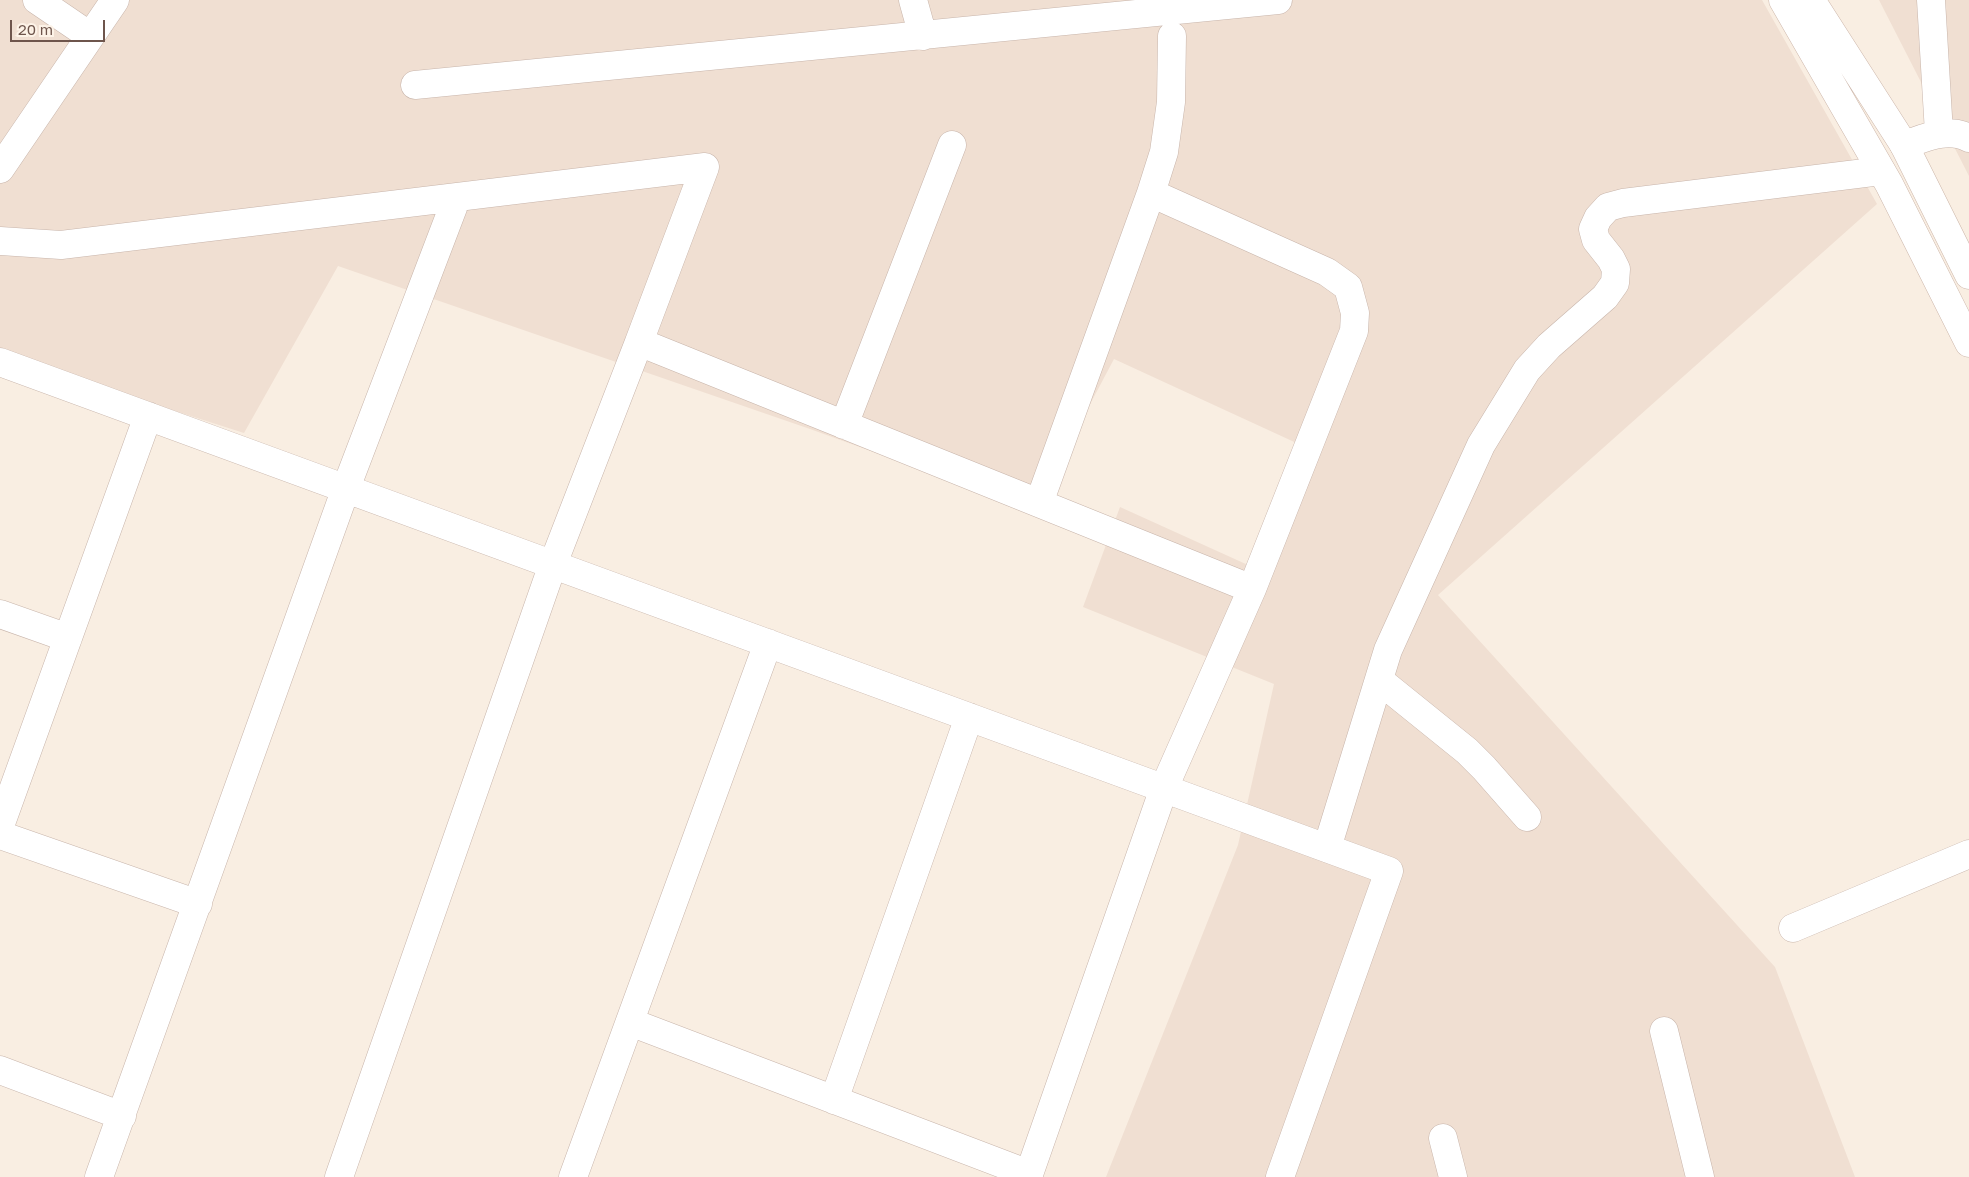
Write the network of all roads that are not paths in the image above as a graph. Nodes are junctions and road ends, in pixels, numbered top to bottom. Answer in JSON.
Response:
{"nodes":[{"id":1,"x":37,"y":0,"type":"edge"},
{"id":2,"x":115,"y":0,"type":"edge"},
{"id":3,"x":913,"y":0,"type":"edge"},
{"id":4,"x":1278,"y":0,"type":"edge"},
{"id":5,"x":1783,"y":0,"type":"edge"},
{"id":6,"x":1811,"y":0,"type":"edge"},
{"id":7,"x":1931,"y":0,"type":"edge"},
{"id":8,"x":1114,"y":8,"type":"edge"},
{"id":9,"x":90,"y":36,"type":"junction"},
{"id":10,"x":923,"y":36,"type":"junction"},
{"id":11,"x":1172,"y":36,"type":"dead end"},
{"id":12,"x":415,"y":86,"type":"dead end"},
{"id":13,"x":1939,"y":134,"type":"junction"},
{"id":14,"x":1969,"y":138,"type":"edge"},
{"id":15,"x":952,"y":145,"type":"dead end"},
{"id":16,"x":1904,"y":145,"type":"junction"},
{"id":17,"x":0,"y":169,"type":"edge"},
{"id":18,"x":1881,"y":171,"type":"junction"},
{"id":19,"x":1151,"y":193,"type":"junction"},
{"id":20,"x":457,"y":197,"type":"junction"},
{"id":21,"x":0,"y":241,"type":"edge"},
{"id":22,"x":1969,"y":275,"type":"edge"},
{"id":23,"x":639,"y":342,"type":"junction"},
{"id":24,"x":1969,"y":343,"type":"edge"},
{"id":25,"x":0,"y":362,"type":"edge"},
{"id":26,"x":148,"y":416,"type":"junction"},
{"id":27,"x":844,"y":425,"type":"junction"},
{"id":28,"x":346,"y":488,"type":"junction"},
{"id":29,"x":1039,"y":503,"type":"junction"},
{"id":30,"x":553,"y":564,"type":"junction"},
{"id":31,"x":1252,"y":589,"type":"junction"},
{"id":32,"x":0,"y":614,"type":"edge"},
{"id":33,"x":68,"y":638,"type":"junction"},
{"id":34,"x":768,"y":644,"type":"junction"},
{"id":35,"x":1379,"y":680,"type":"junction"},
{"id":36,"x":970,"y":717,"type":"junction"},
{"id":37,"x":1164,"y":788,"type":"junction"},
{"id":38,"x":1527,"y":817,"type":"dead end"},
{"id":39,"x":0,"y":826,"type":"edge"},
{"id":40,"x":0,"y":835,"type":"edge"},
{"id":41,"x":1327,"y":848,"type":"junction"},
{"id":42,"x":1969,"y":854,"type":"edge"},
{"id":43,"x":198,"y":904,"type":"junction"},
{"id":44,"x":1793,"y":928,"type":"dead end"},
{"id":45,"x":630,"y":1022,"type":"junction"},
{"id":46,"x":1664,"y":1031,"type":"dead end"},
{"id":47,"x":0,"y":1070,"type":"edge"},
{"id":48,"x":834,"y":1100,"type":"junction"},
{"id":49,"x":122,"y":1116,"type":"junction"},
{"id":50,"x":1443,"y":1138,"type":"dead end"},
{"id":51,"x":346,"y":1175,"type":"edge"},
{"id":52,"x":1029,"y":1176,"type":"edge"},
{"id":53,"x":99,"y":1177,"type":"edge"},
{"id":54,"x":573,"y":1177,"type":"edge"},
{"id":55,"x":1280,"y":1177,"type":"edge"},
{"id":56,"x":1453,"y":1177,"type":"edge"},
{"id":57,"x":1700,"y":1177,"type":"edge"}],
"edges":[{"from":1,"to":9,"type":"street"},
{"from":2,"to":9,"type":"street"},
{"from":3,"to":10,"type":"street"},
{"from":4,"to":8,"type":"street"},
{"from":5,"to":18,"type":"street"},
{"from":6,"to":16,"type":"street"},
{"from":7,"to":13,"type":"street"},
{"from":8,"to":10,"type":"street"},
{"from":9,"to":17,"type":"street"},
{"from":10,"to":12,"type":"street"},
{"from":11,"to":19,"type":"street"},
{"from":13,"to":14,"type":"street"},
{"from":13,"to":16,"type":"street"},
{"from":15,"to":27,"type":"street"},
{"from":16,"to":22,"type":"street"},
{"from":18,"to":24,"type":"street"},
{"from":18,"to":35,"type":"street"},
{"from":19,"to":29,"type":"street"},
{"from":19,"to":31,"type":"street"},
{"from":20,"to":21,"type":"street"},
{"from":20,"to":23,"type":"street"},
{"from":20,"to":28,"type":"street"},
{"from":23,"to":27,"type":"street"},
{"from":23,"to":30,"type":"street"},
{"from":25,"to":26,"type":"street"},
{"from":26,"to":28,"type":"street"},
{"from":26,"to":33,"type":"street"},
{"from":27,"to":29,"type":"street"},
{"from":28,"to":30,"type":"street"},
{"from":28,"to":43,"type":"street"},
{"from":29,"to":31,"type":"street"},
{"from":30,"to":34,"type":"street"},
{"from":30,"to":51,"type":"street"},
{"from":31,"to":37,"type":"street"},
{"from":32,"to":33,"type":"street"},
{"from":33,"to":39,"type":"street"},
{"from":34,"to":36,"type":"street"},
{"from":34,"to":45,"type":"street"},
{"from":35,"to":38,"type":"street"},
{"from":35,"to":41,"type":"street"},
{"from":36,"to":37,"type":"street"},
{"from":36,"to":48,"type":"street"},
{"from":37,"to":41,"type":"street"},
{"from":37,"to":52,"type":"street"},
{"from":40,"to":43,"type":"street"},
{"from":41,"to":55,"type":"street"},
{"from":42,"to":44,"type":"street"},
{"from":43,"to":49,"type":"street"},
{"from":45,"to":48,"type":"street"},
{"from":45,"to":54,"type":"street"},
{"from":46,"to":57,"type":"street"},
{"from":47,"to":49,"type":"street"},
{"from":48,"to":52,"type":"street"},
{"from":49,"to":53,"type":"street"},
{"from":50,"to":56,"type":"street"}]}
